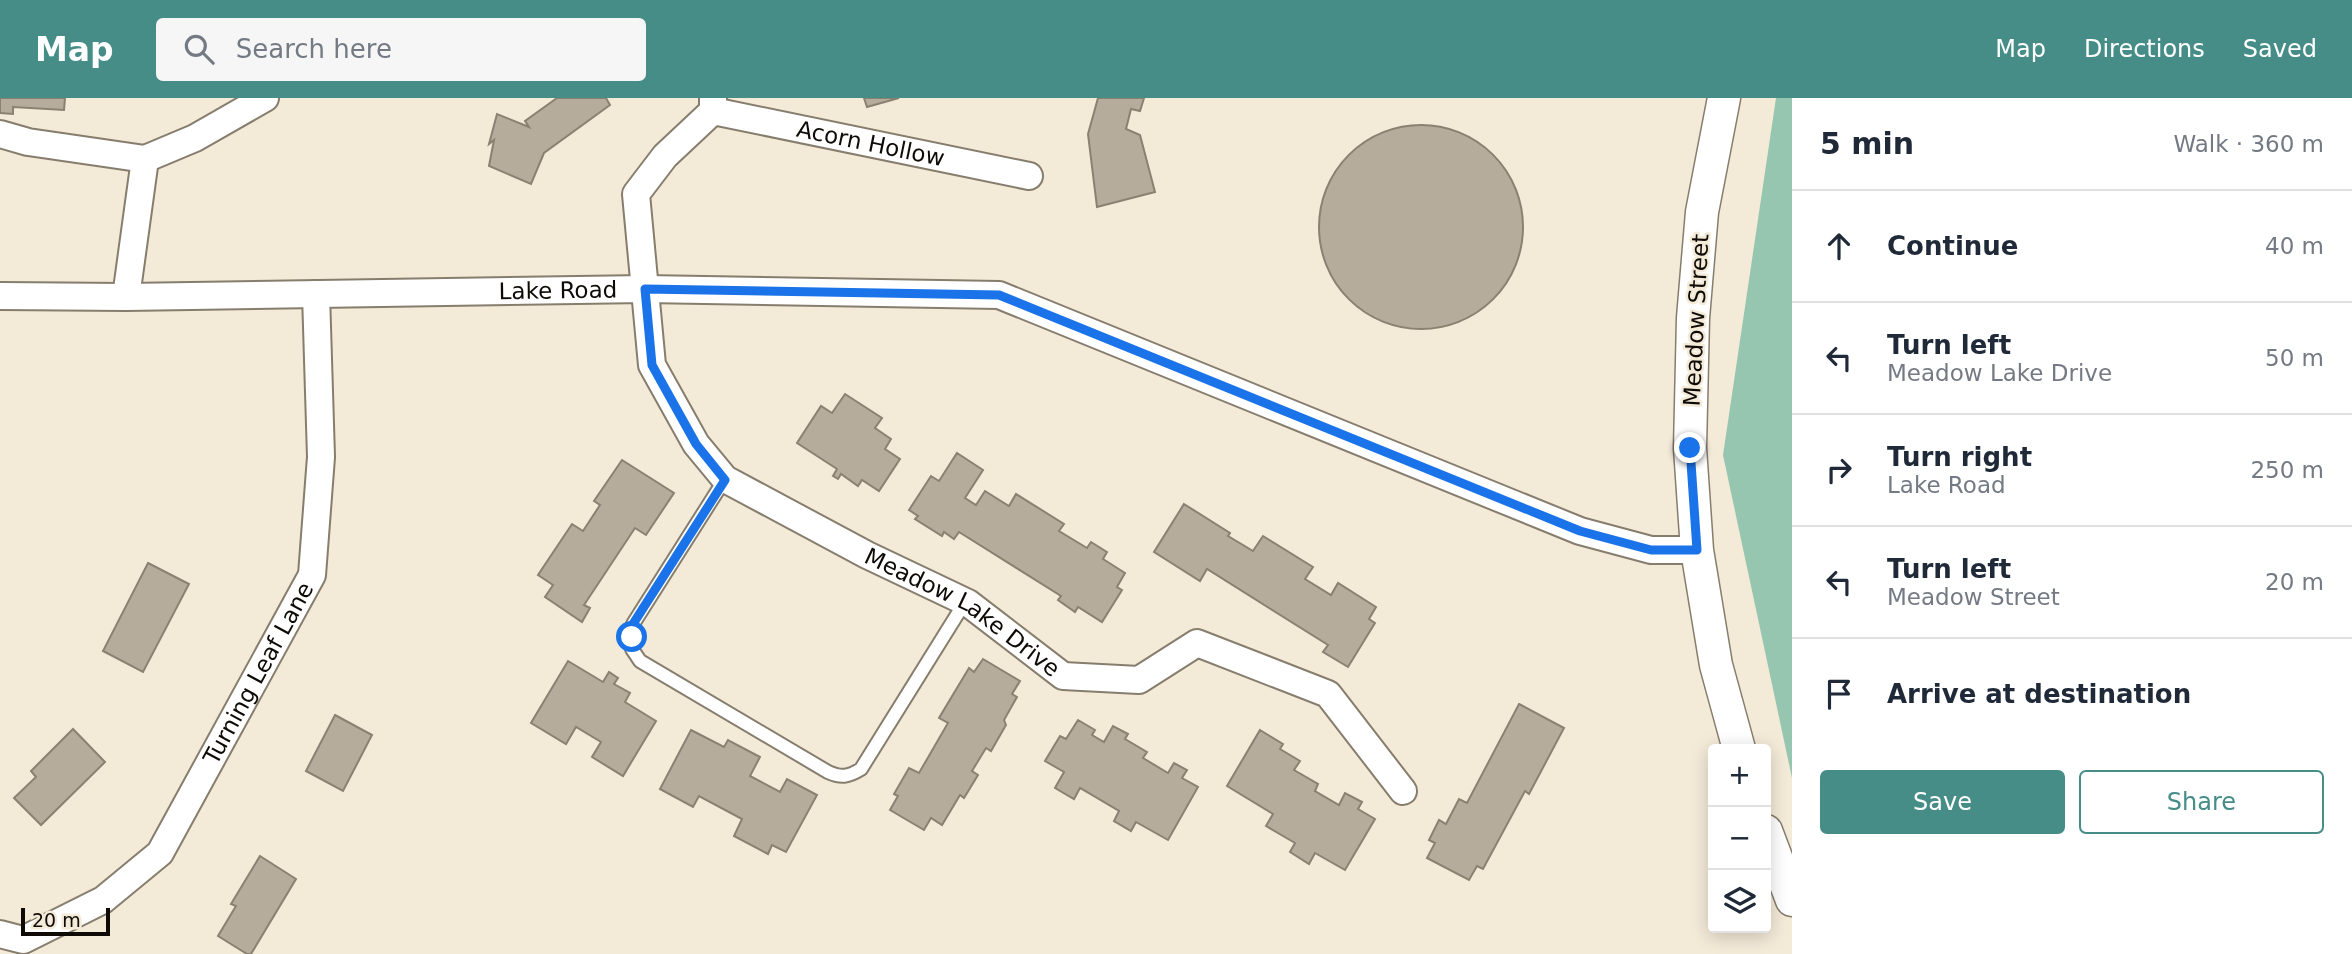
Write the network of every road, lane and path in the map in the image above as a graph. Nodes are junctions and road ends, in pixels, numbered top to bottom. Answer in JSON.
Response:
{"nodes":[{"id":1,"x":265,"y":98,"type":"edge"},
{"id":2,"x":1724,"y":98,"type":"edge"},
{"id":3,"x":713,"y":105,"type":"edge"},
{"id":4,"x":0,"y":134,"type":"edge"},
{"id":5,"x":145,"y":159,"type":"junction"},
{"id":6,"x":1029,"y":176,"type":"dead end"},
{"id":7,"x":645,"y":289,"type":"junction"},
{"id":8,"x":316,"y":294,"type":"junction"},
{"id":9,"x":0,"y":296,"type":"edge"},
{"id":10,"x":126,"y":297,"type":"junction"},
{"id":11,"x":725,"y":480,"type":"junction"},
{"id":12,"x":1697,"y":550,"type":"junction"},
{"id":13,"x":965,"y":602,"type":"junction"},
{"id":14,"x":1738,"y":744,"type":"edge"},
{"id":15,"x":1403,"y":791,"type":"dead end"},
{"id":16,"x":1771,"y":844,"type":"edge"},
{"id":17,"x":1792,"y":900,"type":"edge"},
{"id":18,"x":0,"y":934,"type":"edge"}],
"edges":[{"from":1,"to":5,"type":"street"},
{"from":2,"to":12,"type":"street","name":"Meadow Street"},
{"from":3,"to":6,"type":"street","name":"Acorn Hollow"},
{"from":3,"to":7,"type":"street","name":"Meadow Lake Drive"},
{"from":4,"to":5,"type":"street"},
{"from":5,"to":10,"type":"street"},
{"from":7,"to":8,"type":"street","name":"Lake Road"},
{"from":7,"to":11,"type":"street","name":"Meadow Lake Drive"},
{"from":7,"to":12,"type":"street","name":"Lake Road"},
{"from":8,"to":10,"type":"street","name":"Lake Road"},
{"from":8,"to":18,"type":"street","name":"Turning Leaf Lane"},
{"from":9,"to":10,"type":"street","name":"Lake Road"},
{"from":11,"to":13,"type":"street","name":"Meadow Lake Drive"},
{"from":11,"to":13,"type":"lane"},
{"from":12,"to":14,"type":"street","name":"Meadow Street"},
{"from":13,"to":15,"type":"street","name":"Meadow Lake Drive"},
{"from":16,"to":17,"type":"street"}]}
